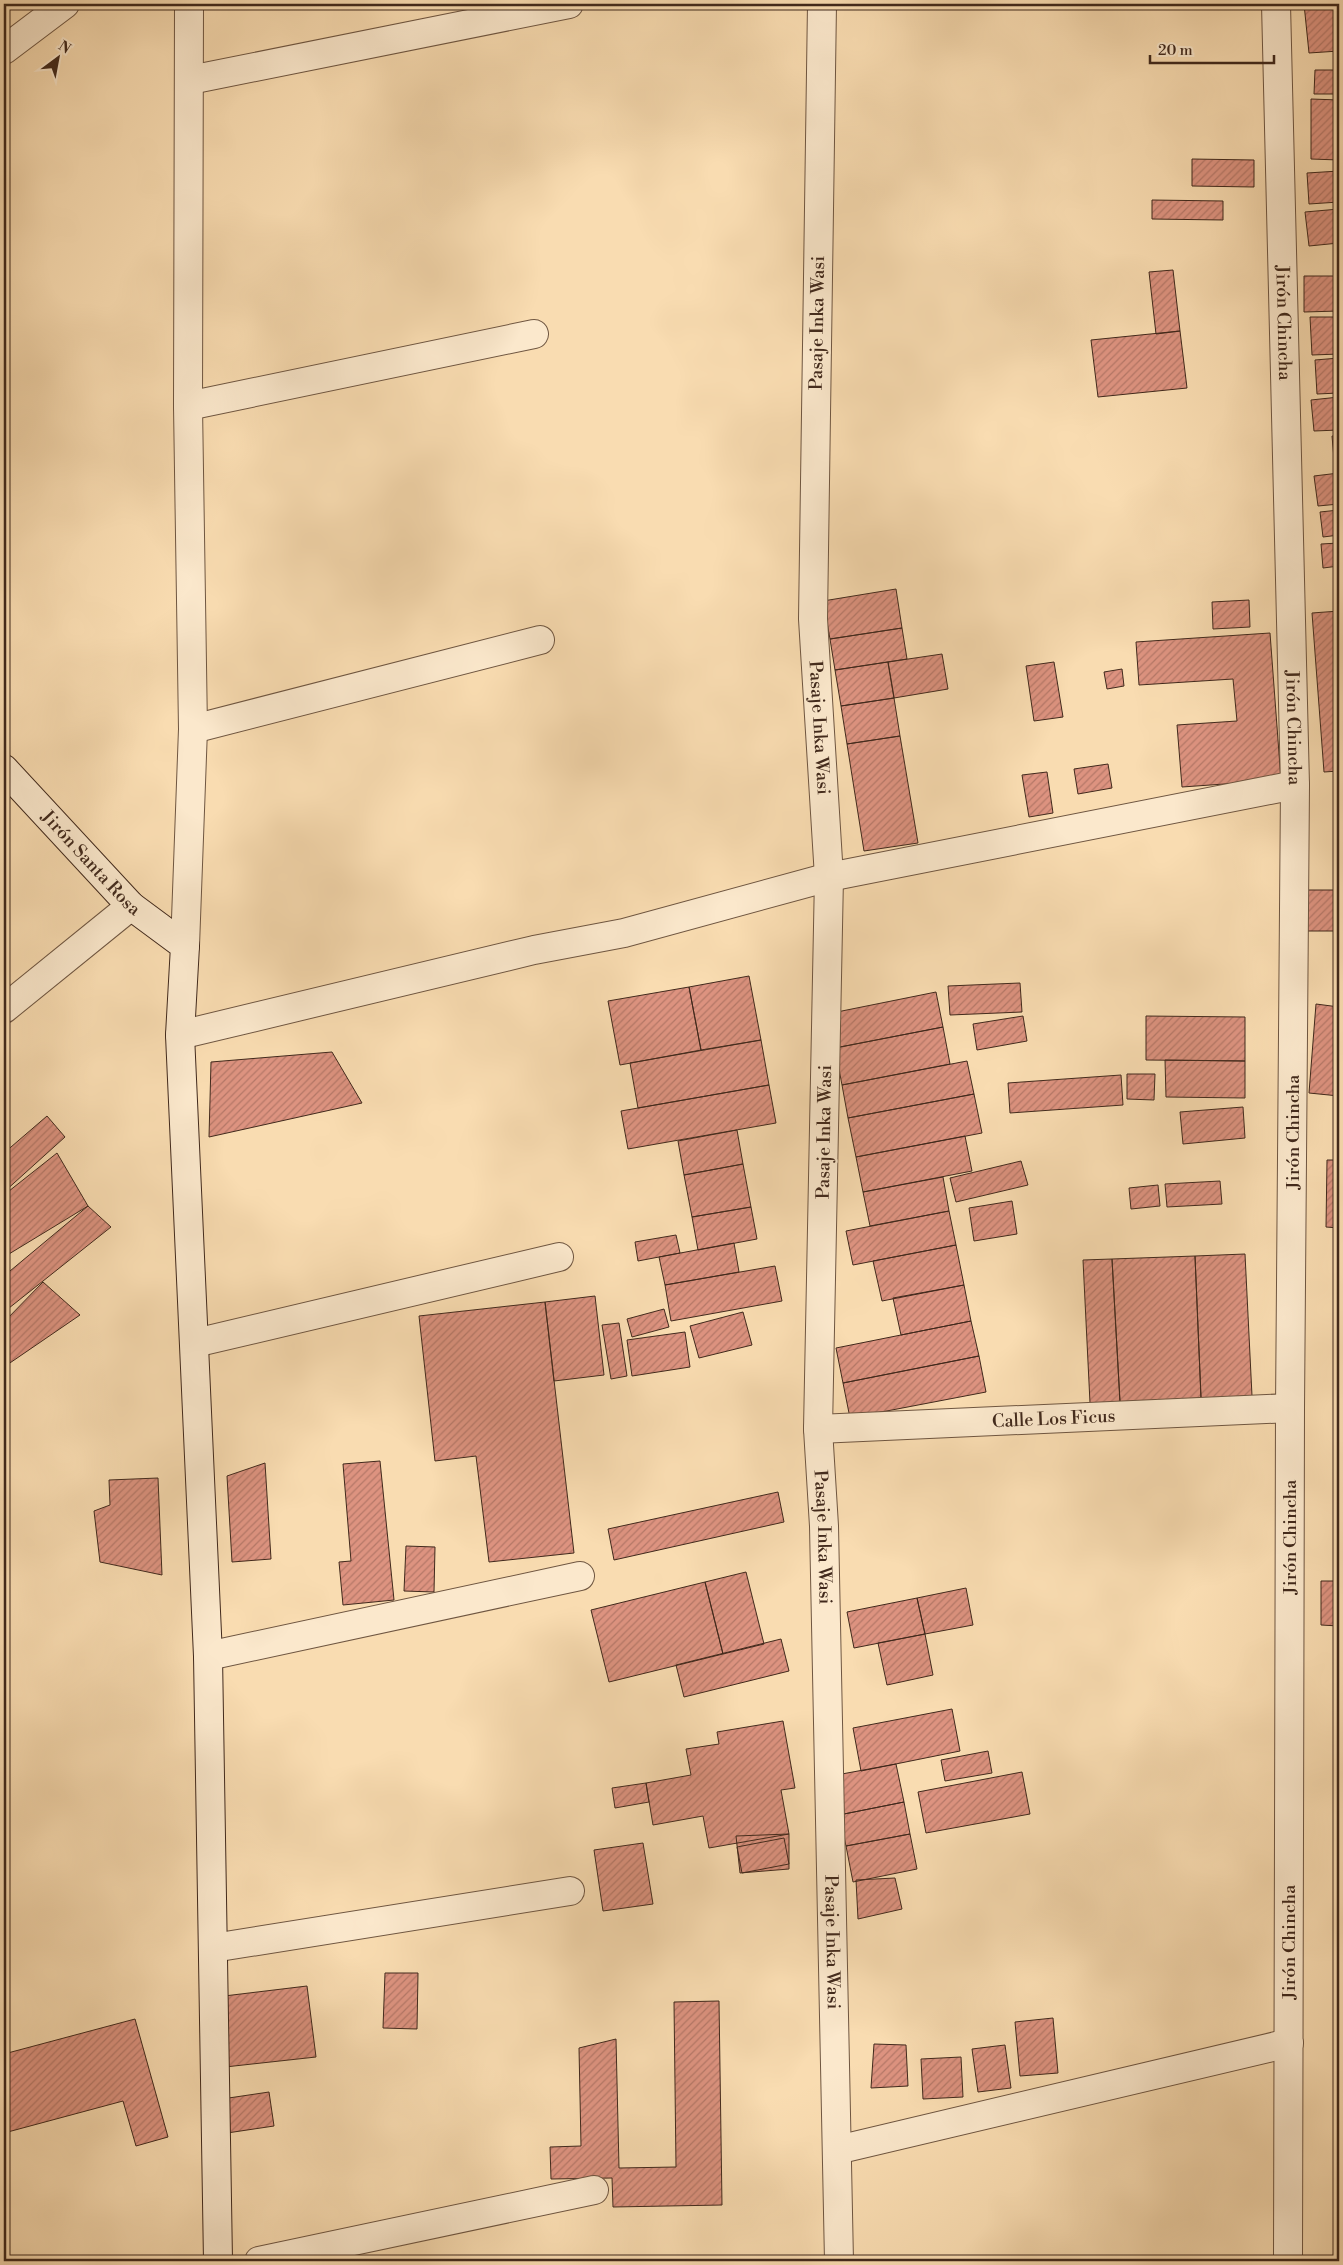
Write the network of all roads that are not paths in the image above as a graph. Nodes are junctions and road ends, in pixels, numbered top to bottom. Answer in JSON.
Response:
{"nodes":[{"id":1,"x":65,"y":4,"type":"edge"},
{"id":2,"x":190,"y":4,"type":"edge"},
{"id":3,"x":569,"y":4,"type":"edge"},
{"id":4,"x":822,"y":4,"type":"edge"},
{"id":5,"x":1276,"y":4,"type":"edge"},
{"id":6,"x":4,"y":50,"type":"edge"},
{"id":7,"x":190,"y":80,"type":"junction"},
{"id":8,"x":534,"y":334,"type":"dead end"},
{"id":9,"x":188,"y":406,"type":"junction"},
{"id":10,"x":540,"y":640,"type":"dead end"},
{"id":11,"x":193,"y":729,"type":"junction"},
{"id":12,"x":4,"y":769,"type":"edge"},
{"id":13,"x":1296,"y":785,"type":"junction"},
{"id":14,"x":829,"y":877,"type":"junction"},
{"id":15,"x":131,"y":906,"type":"junction"},
{"id":16,"x":185,"y":946,"type":"junction"},
{"id":17,"x":4,"y":1009,"type":"edge"},
{"id":18,"x":180,"y":1035,"type":"junction"},
{"id":19,"x":559,"y":1258,"type":"dead end"},
{"id":20,"x":195,"y":1343,"type":"junction"},
{"id":21,"x":1290,"y":1408,"type":"junction"},
{"id":22,"x":818,"y":1429,"type":"junction"},
{"id":23,"x":580,"y":1576,"type":"dead end"},
{"id":24,"x":208,"y":1656,"type":"junction"},
{"id":25,"x":570,"y":1891,"type":"dead end"},
{"id":26,"x":213,"y":1948,"type":"junction"},
{"id":27,"x":1289,"y":2043,"type":"junction"},
{"id":28,"x":837,"y":2150,"type":"junction"},
{"id":29,"x":594,"y":2190,"type":"dead end"},
{"id":30,"x":218,"y":2261,"type":"edge"},
{"id":31,"x":259,"y":2261,"type":"edge"},
{"id":32,"x":840,"y":2261,"type":"edge"},
{"id":33,"x":1288,"y":2261,"type":"edge"}],
"edges":[{"from":1,"to":6,"type":"street"},
{"from":2,"to":7,"type":"street"},
{"from":3,"to":7,"type":"street"},
{"from":4,"to":14,"type":"street","name":"Pasaje Inka Wasi"},
{"from":5,"to":13,"type":"street","name":"Jirón Chincha"},
{"from":7,"to":9,"type":"street"},
{"from":8,"to":9,"type":"street"},
{"from":9,"to":11,"type":"street"},
{"from":10,"to":11,"type":"street"},
{"from":11,"to":16,"type":"street"},
{"from":12,"to":15,"type":"street","name":"Jirón Santa Rosa"},
{"from":13,"to":14,"type":"street"},
{"from":13,"to":21,"type":"street","name":"Jirón Chincha"},
{"from":14,"to":18,"type":"street"},
{"from":14,"to":22,"type":"street","name":"Pasaje Inka Wasi"},
{"from":15,"to":16,"type":"street","name":"Jirón Santa Rosa"},
{"from":15,"to":17,"type":"street"},
{"from":16,"to":18,"type":"street"},
{"from":18,"to":20,"type":"street"},
{"from":19,"to":20,"type":"street"},
{"from":20,"to":24,"type":"street"},
{"from":21,"to":22,"type":"street","name":"Calle Los Ficus"},
{"from":21,"to":27,"type":"street","name":"Jirón Chincha"},
{"from":22,"to":28,"type":"street","name":"Pasaje Inka Wasi"},
{"from":23,"to":24,"type":"street"},
{"from":24,"to":26,"type":"street"},
{"from":25,"to":26,"type":"street"},
{"from":26,"to":30,"type":"street"},
{"from":27,"to":28,"type":"street"},
{"from":27,"to":33,"type":"street","name":"Jirón Chincha"},
{"from":28,"to":32,"type":"street","name":"Pasaje Inka Wasi"},
{"from":29,"to":31,"type":"street"}]}
